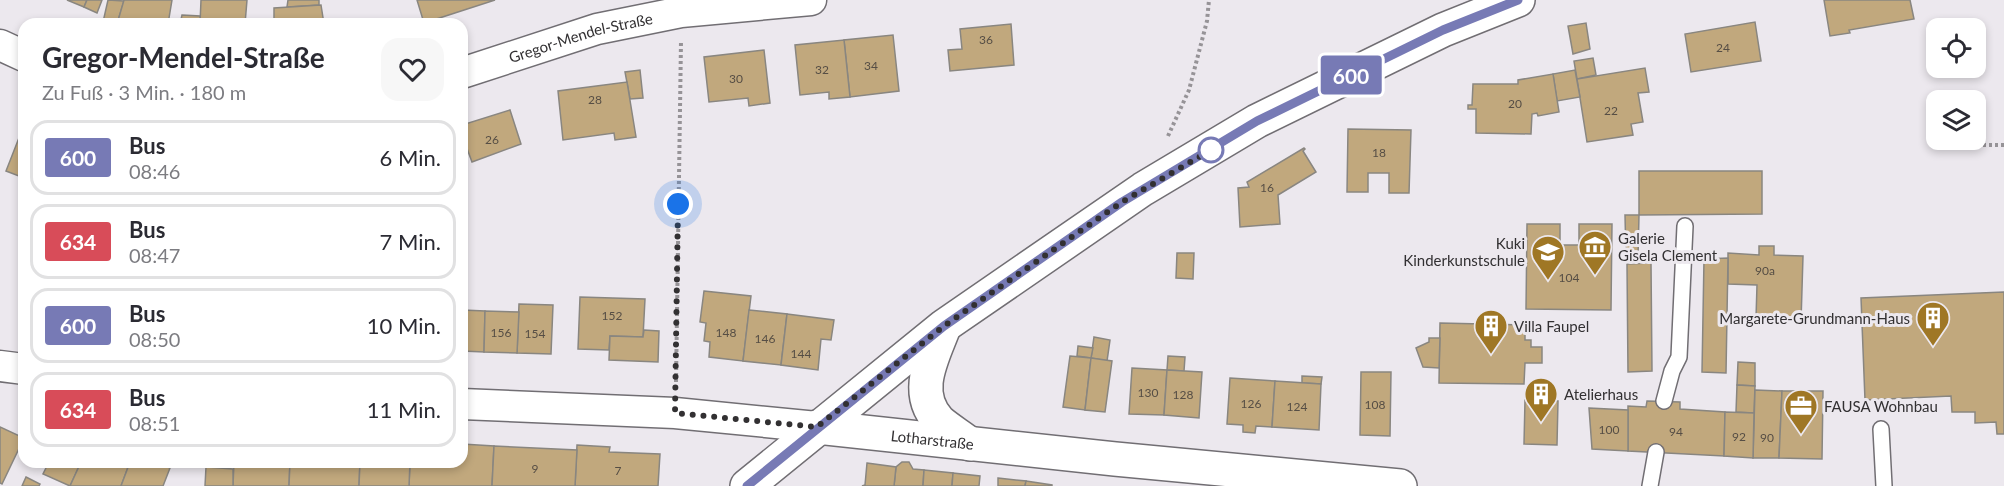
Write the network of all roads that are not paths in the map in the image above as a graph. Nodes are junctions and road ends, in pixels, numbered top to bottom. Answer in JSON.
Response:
{"nodes":[{"id":1,"x":811,"y":0,"type":"edge"},
{"id":2,"x":1518,"y":0,"type":"edge"},
{"id":3,"x":0,"y":45,"type":"edge"},
{"id":4,"x":18,"y":53,"type":"edge"},
{"id":5,"x":468,"y":71,"type":"edge"},
{"id":6,"x":1685,"y":226,"type":"dead end"},
{"id":7,"x":944,"y":326,"type":"junction"},
{"id":8,"x":0,"y":366,"type":"edge"},
{"id":9,"x":18,"y":368,"type":"edge"},
{"id":10,"x":1664,"y":401,"type":"dead end"},
{"id":11,"x":468,"y":404,"type":"edge"},
{"id":12,"x":817,"y":427,"type":"junction"},
{"id":13,"x":1881,"y":429,"type":"dead end"},
{"id":14,"x":970,"y":444,"type":"junction"},
{"id":15,"x":1656,"y":452,"type":"dead end"},
{"id":16,"x":747,"y":486,"type":"edge"},
{"id":17,"x":1400,"y":486,"type":"edge"},
{"id":18,"x":1650,"y":486,"type":"edge"},
{"id":19,"x":1884,"y":486,"type":"edge"}],
"edges":[{"from":1,"to":5,"type":"street","name":"Gregor-Mendel-Straße"},
{"from":2,"to":7,"type":"street"},
{"from":3,"to":4,"type":"street"},
{"from":6,"to":10,"type":"lane"},
{"from":7,"to":12,"type":"street"},
{"from":7,"to":14,"type":"street"},
{"from":8,"to":9,"type":"street"},
{"from":11,"to":12,"type":"street","name":"Lotharstraße"},
{"from":12,"to":14,"type":"street","name":"Lotharstraße"},
{"from":12,"to":16,"type":"street"},
{"from":13,"to":19,"type":"lane"},
{"from":14,"to":17,"type":"street","name":"Lotharstraße"},
{"from":15,"to":18,"type":"lane"}]}
